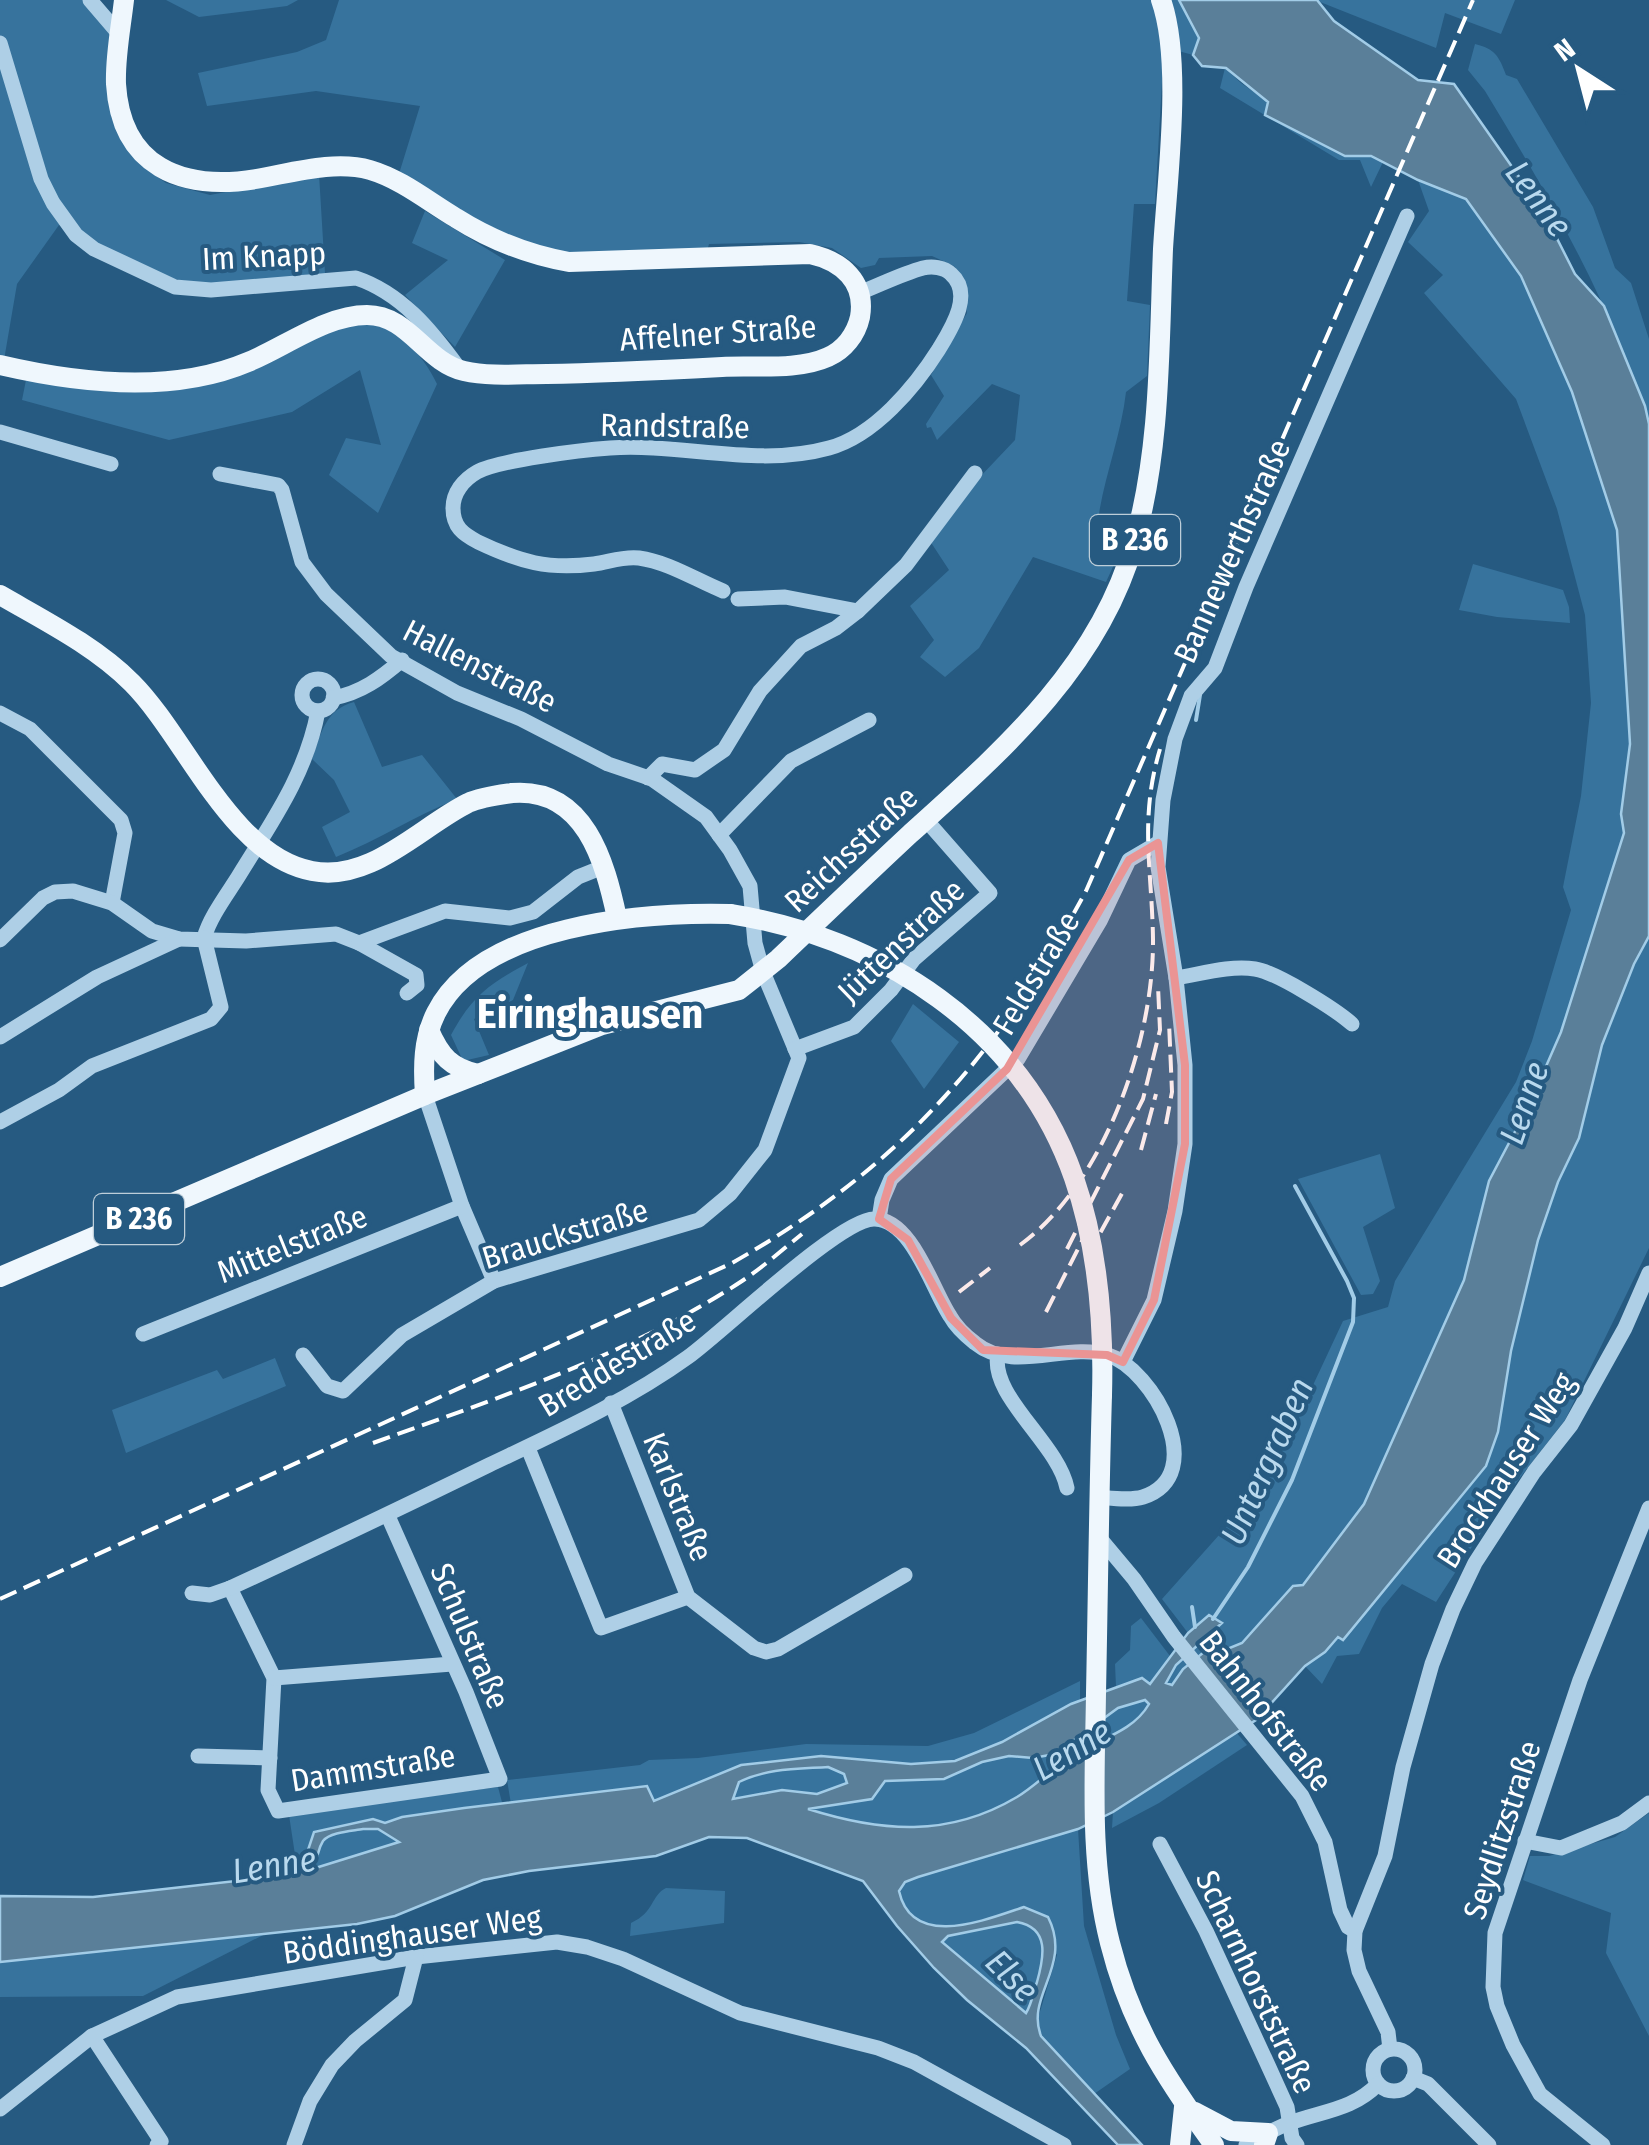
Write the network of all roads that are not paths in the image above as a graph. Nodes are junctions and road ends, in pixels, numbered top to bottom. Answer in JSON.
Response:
{"nodes":[{"id":1,"x":90,"y":0,"type":"edge"},
{"id":2,"x":124,"y":0,"type":"edge"},
{"id":3,"x":1161,"y":0,"type":"edge"},
{"id":4,"x":120,"y":35,"type":"junction"},
{"id":5,"x":0,"y":42,"type":"edge"},
{"id":6,"x":1407,"y":216,"type":"dead end"},
{"id":7,"x":860,"y":293,"type":"junction"},
{"id":8,"x":0,"y":365,"type":"edge"},
{"id":9,"x":460,"y":370,"type":"junction"},
{"id":10,"x":0,"y":432,"type":"edge"},
{"id":11,"x":111,"y":464,"type":"dead end"},
{"id":12,"x":975,"y":473,"type":"dead end"},
{"id":13,"x":220,"y":474,"type":"dead end"},
{"id":14,"x":0,"y":595,"type":"edge"},
{"id":15,"x":858,"y":611,"type":"junction"},
{"id":16,"x":402,"y":660,"type":"junction"},
{"id":17,"x":334,"y":698,"type":"junction"},
{"id":18,"x":318,"y":711,"type":"junction"},
{"id":19,"x":0,"y":712,"type":"edge"},
{"id":20,"x":869,"y":720,"type":"dead end"},
{"id":21,"x":648,"y":778,"type":"junction"},
{"id":22,"x":926,"y":820,"type":"junction"},
{"id":23,"x":719,"y":836,"type":"junction"},
{"id":24,"x":1158,"y":842,"type":"junction"},
{"id":25,"x":260,"y":844,"type":"junction"},
{"id":26,"x":603,"y":868,"type":"junction"},
{"id":27,"x":112,"y":902,"type":"junction"},
{"id":28,"x":617,"y":918,"type":"junction"},
{"id":29,"x":204,"y":938,"type":"junction"},
{"id":30,"x":179,"y":939,"type":"junction"},
{"id":31,"x":0,"y":940,"type":"edge"},
{"id":32,"x":360,"y":942,"type":"junction"},
{"id":33,"x":762,"y":972,"type":"junction"},
{"id":34,"x":1176,"y":978,"type":"junction"},
{"id":35,"x":406,"y":993,"type":"dead end"},
{"id":36,"x":1352,"y":1024,"type":"dead end"},
{"id":37,"x":430,"y":1030,"type":"junction"},
{"id":38,"x":0,"y":1037,"type":"edge"},
{"id":39,"x":797,"y":1054,"type":"junction"},
{"id":40,"x":478,"y":1074,"type":"junction"},
{"id":41,"x":425,"y":1096,"type":"junction"},
{"id":42,"x":0,"y":1122,"type":"edge"},
{"id":43,"x":462,"y":1206,"type":"junction"},
{"id":44,"x":879,"y":1219,"type":"junction"},
{"id":45,"x":1649,"y":1273,"type":"edge"},
{"id":46,"x":0,"y":1277,"type":"edge"},
{"id":47,"x":494,"y":1281,"type":"junction"},
{"id":48,"x":143,"y":1334,"type":"dead end"},
{"id":49,"x":998,"y":1354,"type":"junction"},
{"id":50,"x":304,"y":1355,"type":"dead end"},
{"id":51,"x":1122,"y":1362,"type":"junction"},
{"id":52,"x":610,"y":1403,"type":"junction"},
{"id":53,"x":528,"y":1448,"type":"junction"},
{"id":54,"x":1067,"y":1488,"type":"dead end"},
{"id":55,"x":1098,"y":1497,"type":"junction"},
{"id":56,"x":1649,"y":1508,"type":"edge"},
{"id":57,"x":388,"y":1516,"type":"junction"},
{"id":58,"x":1098,"y":1536,"type":"junction"},
{"id":59,"x":905,"y":1575,"type":"dead end"},
{"id":60,"x":230,"y":1588,"type":"junction"},
{"id":61,"x":192,"y":1593,"type":"dead end"},
{"id":62,"x":688,"y":1597,"type":"junction"},
{"id":63,"x":452,"y":1664,"type":"junction"},
{"id":64,"x":274,"y":1678,"type":"junction"},
{"id":65,"x":198,"y":1756,"type":"dead end"},
{"id":66,"x":270,"y":1758,"type":"junction"},
{"id":67,"x":500,"y":1778,"type":"joint"},
{"id":68,"x":1649,"y":1804,"type":"edge"},
{"id":69,"x":1524,"y":1840,"type":"junction"},
{"id":70,"x":1160,"y":1844,"type":"dead end"},
{"id":71,"x":1355,"y":1932,"type":"junction"},
{"id":72,"x":416,"y":1958,"type":"junction"},
{"id":73,"x":92,"y":2036,"type":"junction"},
{"id":74,"x":1390,"y":2048,"type":"junction"},
{"id":75,"x":1413,"y":2078,"type":"junction"},
{"id":76,"x":1378,"y":2084,"type":"junction"},
{"id":77,"x":1184,"y":2106,"type":"junction"},
{"id":78,"x":0,"y":2108,"type":"edge"},
{"id":79,"x":1289,"y":2123,"type":"junction"},
{"id":80,"x":1266,"y":2139,"type":"edge"},
{"id":81,"x":157,"y":2145,"type":"edge"},
{"id":82,"x":294,"y":2145,"type":"edge"},
{"id":83,"x":1064,"y":2145,"type":"edge"},
{"id":84,"x":1180,"y":2145,"type":"edge"},
{"id":85,"x":1214,"y":2145,"type":"edge"},
{"id":86,"x":1246,"y":2145,"type":"edge"},
{"id":87,"x":1297,"y":2145,"type":"edge"},
{"id":88,"x":1489,"y":2145,"type":"edge"},
{"id":89,"x":1602,"y":2145,"type":"edge"}],
"edges":[{"from":1,"to":4,"type":"street"},
{"from":2,"to":4,"type":"main road","name":"Affelner Straße"},
{"from":3,"to":22,"type":"main road","name":"Reichsstraße","number":"B 236"},
{"from":4,"to":7,"type":"main road","name":"Affelner Straße"},
{"from":5,"to":9,"type":"street","name":"Im Knapp"},
{"from":6,"to":24,"type":"street","name":"Bannewerthstraße"},
{"from":7,"to":9,"type":"main road","name":"Affelner Straße"},
{"from":7,"to":15,"type":"street","name":"Randstraße"},
{"from":8,"to":9,"type":"main road","name":"Affelner Straße"},
{"from":10,"to":11,"type":"street"},
{"from":12,"to":15,"type":"street"},
{"from":13,"to":16,"type":"street","name":"Hallenstraße"},
{"from":14,"to":25,"type":"main road"},
{"from":15,"to":21,"type":"street"},
{"from":16,"to":17,"type":"street"},
{"from":16,"to":21,"type":"street","name":"Hallenstraße"},
{"from":17,"to":18,"type":"street"},
{"from":17,"to":18,"type":"street"},
{"from":18,"to":25,"type":"street"},
{"from":19,"to":27,"type":"street"},
{"from":20,"to":23,"type":"street"},
{"from":21,"to":23,"type":"street","name":"Hallenstraße"},
{"from":22,"to":33,"type":"main road","name":"Reichsstraße","number":"B 236"},
{"from":22,"to":39,"type":"street","name":"Jüttenstraße"},
{"from":23,"to":33,"type":"street","name":"Hallenstraße"},
{"from":24,"to":34,"type":"street","name":"Bannewerthstraße"},
{"from":24,"to":44,"type":"street","name":"Feldstraße"},
{"from":25,"to":26,"type":"main road"},
{"from":25,"to":29,"type":"street"},
{"from":26,"to":28,"type":"main road"},
{"from":26,"to":32,"type":"street"},
{"from":27,"to":30,"type":"street"},
{"from":27,"to":31,"type":"street"},
{"from":28,"to":37,"type":"main road"},
{"from":28,"to":55,"type":"main road","bridge":true},
{"from":29,"to":30,"type":"street"},
{"from":29,"to":32,"type":"street"},
{"from":29,"to":42,"type":"street"},
{"from":30,"to":38,"type":"street"},
{"from":32,"to":35,"type":"street"},
{"from":33,"to":39,"type":"street","name":"Hallenstraße"},
{"from":33,"to":40,"type":"main road","name":"Reichsstraße","number":"B 236"},
{"from":34,"to":36,"type":"street"},
{"from":34,"to":51,"type":"street","name":"Bannewerthstraße"},
{"from":37,"to":40,"type":"main road"},
{"from":37,"to":41,"type":"main road"},
{"from":39,"to":47,"type":"street","name":"Brauckstraße"},
{"from":40,"to":41,"type":"main road","name":"Reichsstraße","number":"B 236"},
{"from":41,"to":43,"type":"street"},
{"from":41,"to":46,"type":"main road","name":"Reichsstraße","number":"B 236"},
{"from":43,"to":47,"type":"street"},
{"from":43,"to":48,"type":"street","name":"Mittelstraße"},
{"from":44,"to":49,"type":"street"},
{"from":44,"to":52,"type":"street","name":"Breddestraße"},
{"from":45,"to":71,"type":"street","name":"Brockhauser Weg"},
{"from":47,"to":50,"type":"street","name":"Brauckstraße"},
{"from":49,"to":51,"type":"street"},
{"from":49,"to":54,"type":"street"},
{"from":51,"to":55,"type":"street"},
{"from":52,"to":53,"type":"street","name":"Breddestraße"},
{"from":52,"to":62,"type":"street","name":"Karlstraße"},
{"from":53,"to":57,"type":"street","name":"Breddestraße"},
{"from":53,"to":62,"type":"street"},
{"from":55,"to":58,"type":"main road"},
{"from":56,"to":69,"type":"street","name":"Seydlitzstraße"},
{"from":57,"to":60,"type":"street","name":"Breddestraße"},
{"from":57,"to":63,"type":"street","name":"Schulstraße"},
{"from":58,"to":71,"type":"street","name":"Bahnhofstraße"},
{"from":58,"to":77,"type":"main road"},
{"from":59,"to":62,"type":"street","name":"Karlstraße"},
{"from":60,"to":61,"type":"street","name":"Breddestraße"},
{"from":60,"to":64,"type":"street"},
{"from":63,"to":64,"type":"street"},
{"from":63,"to":67,"type":"street","name":"Schulstraße"},
{"from":64,"to":66,"type":"street"},
{"from":65,"to":66,"type":"street"},
{"from":66,"to":67,"type":"street","name":"Dammstraße"},
{"from":68,"to":69,"type":"street"},
{"from":69,"to":89,"type":"street","name":"Seydlitzstraße"},
{"from":70,"to":79,"type":"street","name":"Scharnhorststraße"},
{"from":71,"to":74,"type":"street","name":"Bahnhofstraße"},
{"from":72,"to":73,"type":"street","name":"Böddinghauser Weg"},
{"from":72,"to":82,"type":"street"},
{"from":72,"to":83,"type":"street","name":"Böddinghauser Weg"},
{"from":73,"to":78,"type":"street","name":"Böddinghauser Weg"},
{"from":73,"to":81,"type":"street"},
{"from":74,"to":75,"type":"street"},
{"from":74,"to":76,"type":"street"},
{"from":75,"to":76,"type":"street"},
{"from":75,"to":88,"type":"street"},
{"from":76,"to":79,"type":"street"},
{"from":77,"to":80,"type":"main road"},
{"from":77,"to":84,"type":"main road"},
{"from":77,"to":85,"type":"main road"},
{"from":79,"to":80,"type":"street"},
{"from":79,"to":87,"type":"street","name":"Scharnhorststraße"},
{"from":80,"to":86,"type":"street"}]}
